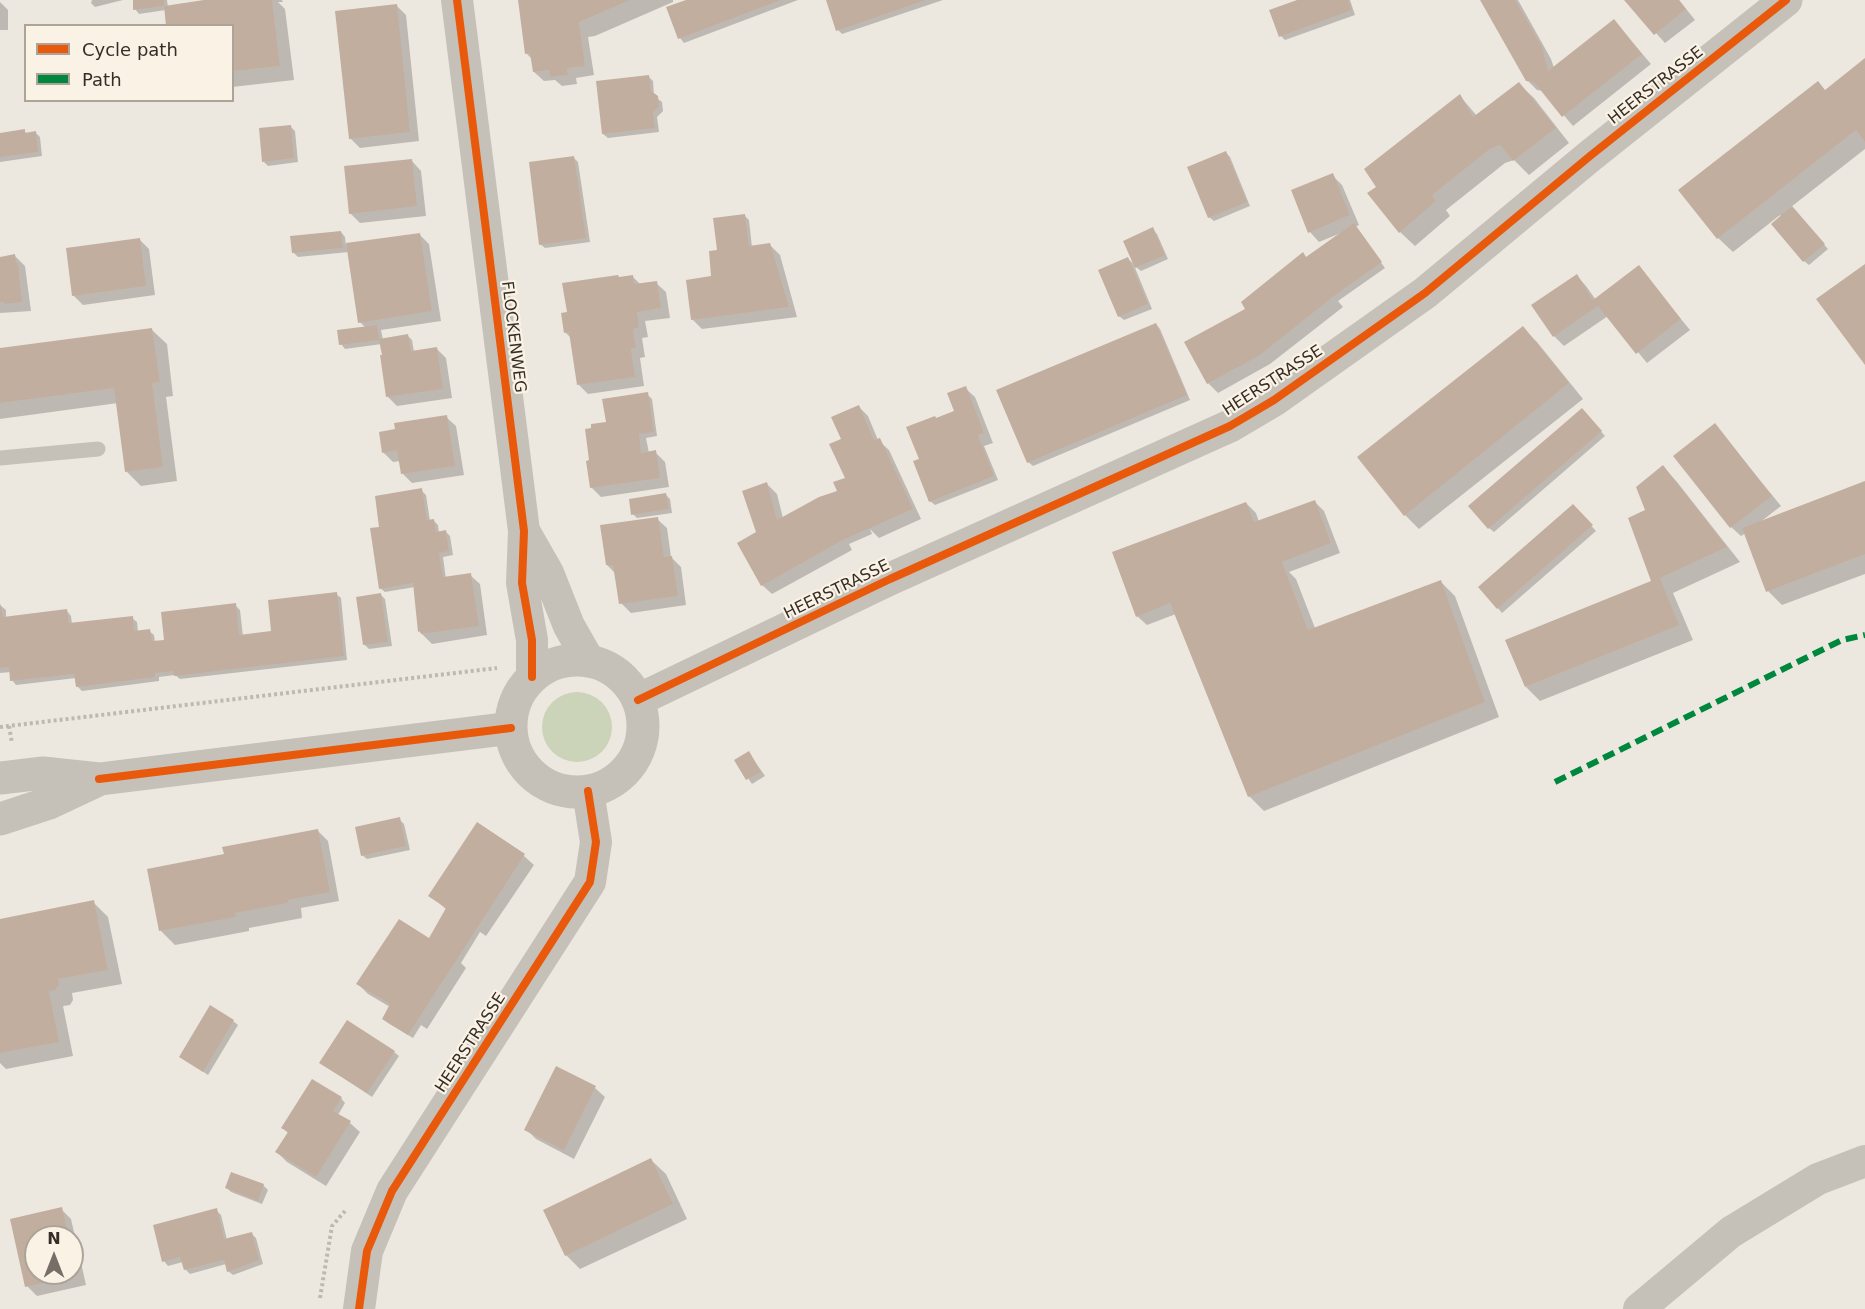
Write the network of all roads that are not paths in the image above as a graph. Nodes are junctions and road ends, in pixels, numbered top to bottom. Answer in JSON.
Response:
{"nodes":[{"id":1,"x":458,"y":0,"type":"edge"},
{"id":2,"x":1786,"y":0,"type":"edge"},
{"id":3,"x":98,"y":449,"type":"dead end"},
{"id":4,"x":0,"y":458,"type":"edge"},
{"id":5,"x":524,"y":531,"type":"junction"},
{"id":6,"x":589,"y":661,"type":"junction"},
{"id":7,"x":532,"y":677,"type":"junction"},
{"id":8,"x":638,"y":700,"type":"junction"},
{"id":9,"x":511,"y":728,"type":"junction"},
{"id":10,"x":0,"y":778,"type":"edge"},
{"id":11,"x":99,"y":779,"type":"junction"},
{"id":12,"x":588,"y":791,"type":"junction"},
{"id":13,"x":0,"y":819,"type":"edge"},
{"id":14,"x":1865,"y":1161,"type":"edge"},
{"id":15,"x":359,"y":1309,"type":"edge"},
{"id":16,"x":1639,"y":1309,"type":"edge"}],
"edges":[{"from":1,"to":5,"type":"street","name":"FLOCKENWEG"},
{"from":2,"to":8,"type":"street","name":"HEERSTRASSE"},
{"from":3,"to":4,"type":"lane"},
{"from":5,"to":6,"type":"street","name":"FLOCKENWEG"},
{"from":5,"to":7,"type":"street","name":"FLOCKENWEG"},
{"from":6,"to":7,"type":"street"},
{"from":6,"to":8,"type":"street"},
{"from":7,"to":9,"type":"street"},
{"from":8,"to":12,"type":"street"},
{"from":9,"to":11,"type":"street"},
{"from":9,"to":12,"type":"street"},
{"from":10,"to":11,"type":"street"},
{"from":11,"to":13,"type":"street"},
{"from":12,"to":15,"type":"street","name":"HEERSTRASSE"},
{"from":14,"to":16,"type":"street"}]}
